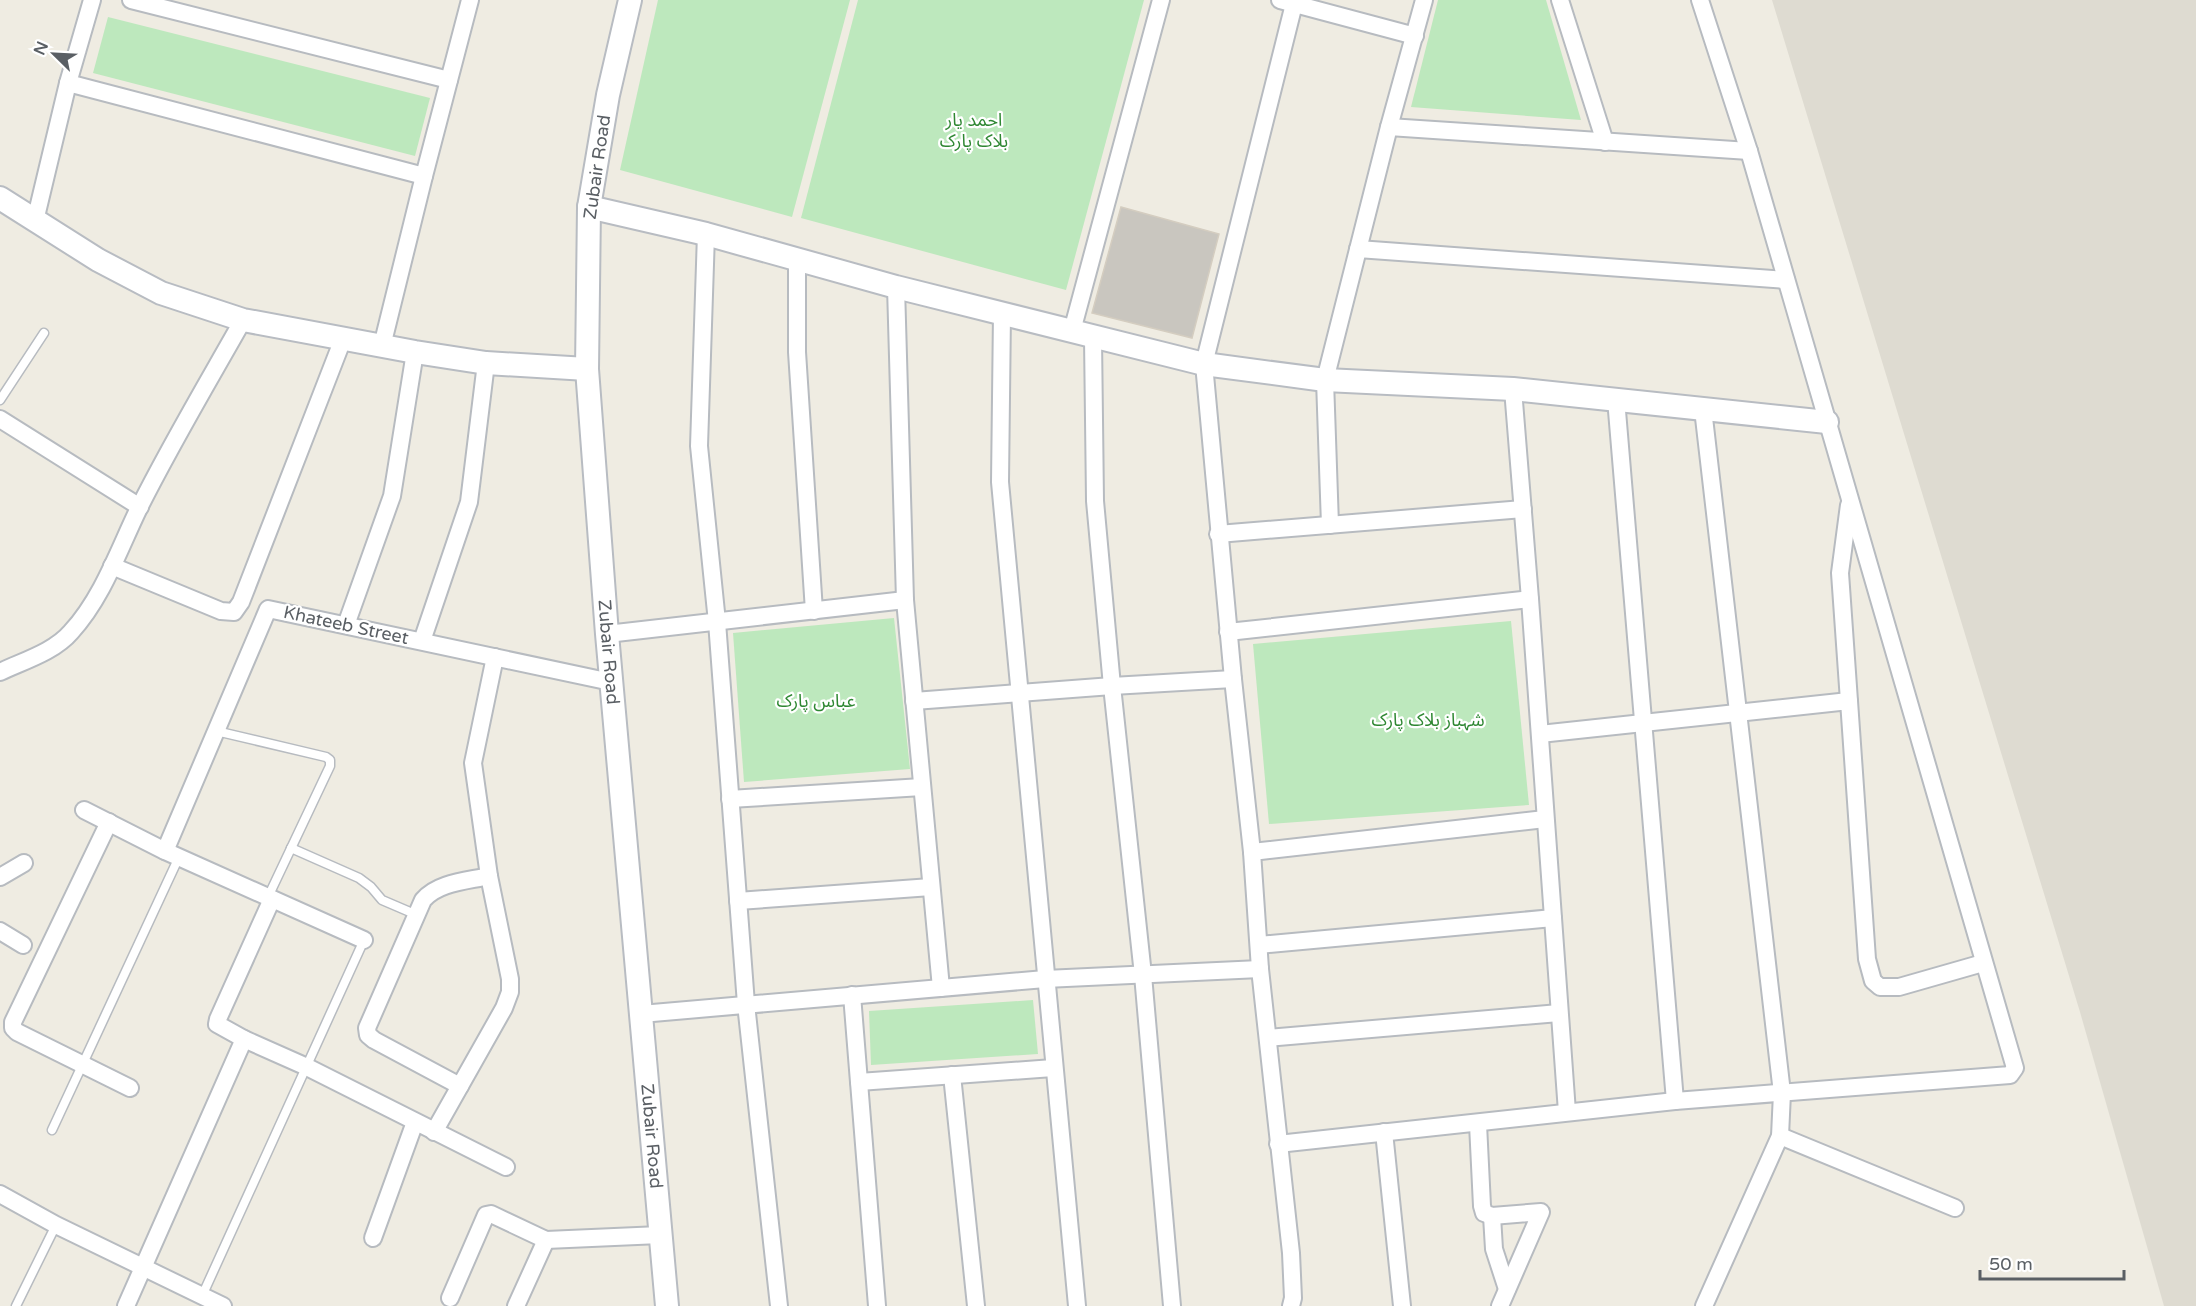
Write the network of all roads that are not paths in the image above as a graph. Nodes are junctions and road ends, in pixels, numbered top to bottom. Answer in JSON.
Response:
{"nodes":[{"id":1,"x":92,"y":0,"type":"edge"},
{"id":2,"x":131,"y":0,"type":"edge"},
{"id":3,"x":471,"y":0,"type":"edge"},
{"id":4,"x":630,"y":0,"type":"edge"},
{"id":5,"x":1161,"y":0,"type":"edge"},
{"id":6,"x":1424,"y":0,"type":"edge"},
{"id":7,"x":1560,"y":0,"type":"edge"},
{"id":8,"x":1700,"y":0,"type":"edge"},
{"id":9,"x":1289,"y":1,"type":"edge"},
{"id":10,"x":1414,"y":36,"type":"junction"},
{"id":11,"x":449,"y":80,"type":"junction"},
{"id":12,"x":68,"y":83,"type":"junction"},
{"id":13,"x":1389,"y":127,"type":"junction"},
{"id":14,"x":1605,"y":142,"type":"junction"},
{"id":15,"x":1749,"y":151,"type":"junction"},
{"id":16,"x":424,"y":176,"type":"junction"},
{"id":17,"x":0,"y":198,"type":"edge"},
{"id":18,"x":589,"y":207,"type":"junction"},
{"id":19,"x":35,"y":221,"type":"junction"},
{"id":20,"x":706,"y":234,"type":"junction"},
{"id":21,"x":1358,"y":249,"type":"junction"},
{"id":22,"x":797,"y":260,"type":"junction"},
{"id":23,"x":1786,"y":280,"type":"junction"},
{"id":24,"x":896,"y":286,"type":"junction"},
{"id":25,"x":1002,"y":313,"type":"junction"},
{"id":26,"x":243,"y":320,"type":"junction"},
{"id":27,"x":44,"y":333,"type":"dead end"},
{"id":28,"x":1082,"y":334,"type":"junction"},
{"id":29,"x":343,"y":339,"type":"junction"},
{"id":30,"x":382,"y":346,"type":"junction"},
{"id":31,"x":415,"y":352,"type":"junction"},
{"id":32,"x":486,"y":363,"type":"junction"},
{"id":33,"x":1204,"y":364,"type":"junction"},
{"id":34,"x":587,"y":369,"type":"junction"},
{"id":35,"x":1325,"y":380,"type":"junction"},
{"id":36,"x":1513,"y":389,"type":"junction"},
{"id":37,"x":1616,"y":399,"type":"junction"},
{"id":38,"x":0,"y":400,"type":"edge"},
{"id":39,"x":1703,"y":409,"type":"junction"},
{"id":40,"x":0,"y":419,"type":"edge"},
{"id":41,"x":1827,"y":422,"type":"junction"},
{"id":42,"x":1850,"y":497,"type":"junction"},
{"id":43,"x":140,"y":507,"type":"junction"},
{"id":44,"x":1523,"y":509,"type":"junction"},
{"id":45,"x":1330,"y":525,"type":"junction"},
{"id":46,"x":1218,"y":534,"type":"junction"},
{"id":47,"x":112,"y":566,"type":"junction"},
{"id":48,"x":1530,"y":599,"type":"junction"},
{"id":49,"x":905,"y":600,"type":"junction"},
{"id":50,"x":241,"y":602,"type":"junction"},
{"id":51,"x":268,"y":609,"type":"junction"},
{"id":52,"x":814,"y":611,"type":"junction"},
{"id":53,"x":717,"y":622,"type":"junction"},
{"id":54,"x":346,"y":625,"type":"junction"},
{"id":55,"x":1228,"y":632,"type":"junction"},
{"id":56,"x":607,"y":634,"type":"junction"},
{"id":57,"x":422,"y":641,"type":"junction"},
{"id":58,"x":495,"y":657,"type":"junction"},
{"id":59,"x":0,"y":672,"type":"edge"},
{"id":60,"x":1233,"y":679,"type":"junction"},
{"id":61,"x":611,"y":682,"type":"junction"},
{"id":62,"x":1112,"y":686,"type":"junction"},
{"id":63,"x":1020,"y":693,"type":"junction"},
{"id":64,"x":914,"y":701,"type":"junction"},
{"id":65,"x":1849,"y":701,"type":"junction"},
{"id":66,"x":1738,"y":714,"type":"junction"},
{"id":67,"x":1643,"y":723,"type":"junction"},
{"id":68,"x":216,"y":731,"type":"junction"},
{"id":69,"x":1540,"y":734,"type":"junction"},
{"id":70,"x":922,"y":787,"type":"junction"},
{"id":71,"x":730,"y":799,"type":"junction"},
{"id":72,"x":84,"y":810,"type":"dead end"},
{"id":73,"x":1545,"y":819,"type":"junction"},
{"id":74,"x":109,"y":822,"type":"junction"},
{"id":75,"x":291,"y":848,"type":"junction"},
{"id":76,"x":1252,"y":852,"type":"junction"},
{"id":77,"x":172,"y":854,"type":"junction"},
{"id":78,"x":24,"y":864,"type":"dead end"},
{"id":79,"x":489,"y":876,"type":"junction"},
{"id":80,"x":0,"y":877,"type":"edge"},
{"id":81,"x":931,"y":886,"type":"junction"},
{"id":82,"x":270,"y":898,"type":"junction"},
{"id":83,"x":738,"y":901,"type":"junction"},
{"id":84,"x":417,"y":915,"type":"junction"},
{"id":85,"x":1553,"y":918,"type":"junction"},
{"id":86,"x":0,"y":932,"type":"edge"},
{"id":87,"x":364,"y":940,"type":"joint"},
{"id":88,"x":23,"y":945,"type":"dead end"},
{"id":89,"x":1259,"y":945,"type":"junction"},
{"id":90,"x":1983,"y":963,"type":"junction"},
{"id":91,"x":1260,"y":969,"type":"junction"},
{"id":92,"x":1143,"y":975,"type":"junction"},
{"id":93,"x":1045,"y":979,"type":"junction"},
{"id":94,"x":941,"y":988,"type":"junction"},
{"id":95,"x":852,"y":995,"type":"junction"},
{"id":96,"x":746,"y":1004,"type":"junction"},
{"id":97,"x":1559,"y":1013,"type":"junction"},
{"id":98,"x":641,"y":1014,"type":"junction"},
{"id":99,"x":1268,"y":1038,"type":"junction"},
{"id":100,"x":244,"y":1039,"type":"junction"},
{"id":101,"x":82,"y":1065,"type":"junction"},
{"id":102,"x":307,"y":1067,"type":"junction"},
{"id":103,"x":1053,"y":1068,"type":"junction"},
{"id":104,"x":952,"y":1075,"type":"junction"},
{"id":105,"x":859,"y":1082,"type":"junction"},
{"id":106,"x":460,"y":1086,"type":"junction"},
{"id":107,"x":130,"y":1088,"type":"dead end"},
{"id":108,"x":1782,"y":1093,"type":"junction"},
{"id":109,"x":1675,"y":1101,"type":"junction"},
{"id":110,"x":1567,"y":1112,"type":"junction"},
{"id":111,"x":415,"y":1122,"type":"junction"},
{"id":112,"x":1478,"y":1124,"type":"junction"},
{"id":113,"x":52,"y":1130,"type":"dead end"},
{"id":114,"x":434,"y":1132,"type":"junction"},
{"id":115,"x":1384,"y":1132,"type":"junction"},
{"id":116,"x":1780,"y":1136,"type":"junction"},
{"id":117,"x":1278,"y":1144,"type":"junction"},
{"id":118,"x":506,"y":1167,"type":"dead end"},
{"id":119,"x":0,"y":1194,"type":"edge"},
{"id":120,"x":1955,"y":1208,"type":"dead end"},
{"id":121,"x":1492,"y":1216,"type":"junction"},
{"id":122,"x":56,"y":1225,"type":"junction"},
{"id":123,"x":660,"y":1235,"type":"junction"},
{"id":124,"x":373,"y":1238,"type":"dead end"},
{"id":125,"x":546,"y":1240,"type":"junction"},
{"id":126,"x":143,"y":1268,"type":"junction"},
{"id":127,"x":1507,"y":1289,"type":"junction"},
{"id":128,"x":202,"y":1296,"type":"junction"},
{"id":129,"x":450,"y":1298,"type":"dead end"},
{"id":130,"x":1710,"y":1304,"type":"edge"},
{"id":131,"x":16,"y":1306,"type":"edge"},
{"id":132,"x":126,"y":1306,"type":"edge"},
{"id":133,"x":223,"y":1306,"type":"edge"},
{"id":134,"x":516,"y":1306,"type":"edge"},
{"id":135,"x":667,"y":1306,"type":"edge"},
{"id":136,"x":779,"y":1306,"type":"edge"},
{"id":137,"x":877,"y":1306,"type":"edge"},
{"id":138,"x":976,"y":1306,"type":"edge"},
{"id":139,"x":1077,"y":1306,"type":"edge"},
{"id":140,"x":1172,"y":1306,"type":"edge"},
{"id":141,"x":1291,"y":1306,"type":"edge"},
{"id":142,"x":1402,"y":1306,"type":"edge"},
{"id":143,"x":1500,"y":1306,"type":"edge"}],
"edges":[{"from":1,"to":12,"type":"street"},
{"from":2,"to":11,"type":"street"},
{"from":3,"to":11,"type":"street"},
{"from":4,"to":18,"type":"street","name":"Zubair Road"},
{"from":5,"to":28,"type":"street"},
{"from":6,"to":10,"type":"street"},
{"from":7,"to":14,"type":"street"},
{"from":8,"to":15,"type":"street"},
{"from":9,"to":10,"type":"street"},
{"from":9,"to":33,"type":"street"},
{"from":10,"to":13,"type":"street"},
{"from":11,"to":16,"type":"street"},
{"from":12,"to":16,"type":"street"},
{"from":12,"to":19,"type":"street"},
{"from":13,"to":14,"type":"street"},
{"from":13,"to":21,"type":"street"},
{"from":14,"to":15,"type":"street"},
{"from":15,"to":23,"type":"street"},
{"from":16,"to":30,"type":"street"},
{"from":17,"to":19,"type":"street"},
{"from":18,"to":20,"type":"street"},
{"from":18,"to":34,"type":"street","name":"Zubair Road"},
{"from":19,"to":26,"type":"street"},
{"from":20,"to":22,"type":"street"},
{"from":20,"to":53,"type":"street"},
{"from":21,"to":23,"type":"street"},
{"from":21,"to":35,"type":"street"},
{"from":22,"to":24,"type":"street"},
{"from":22,"to":52,"type":"street"},
{"from":23,"to":41,"type":"street"},
{"from":24,"to":25,"type":"street"},
{"from":24,"to":49,"type":"street"},
{"from":25,"to":28,"type":"street"},
{"from":25,"to":63,"type":"street"},
{"from":26,"to":29,"type":"street"},
{"from":26,"to":43,"type":"street"},
{"from":27,"to":38,"type":"lane"},
{"from":28,"to":33,"type":"street"},
{"from":28,"to":62,"type":"street"},
{"from":29,"to":30,"type":"street"},
{"from":29,"to":50,"type":"street"},
{"from":30,"to":31,"type":"street"},
{"from":31,"to":32,"type":"street"},
{"from":31,"to":54,"type":"street"},
{"from":32,"to":34,"type":"street"},
{"from":32,"to":57,"type":"street"},
{"from":33,"to":35,"type":"street"},
{"from":33,"to":46,"type":"street"},
{"from":34,"to":56,"type":"street","name":"Zubair Road"},
{"from":35,"to":36,"type":"street"},
{"from":35,"to":45,"type":"street"},
{"from":36,"to":37,"type":"street"},
{"from":36,"to":44,"type":"street"},
{"from":37,"to":39,"type":"street"},
{"from":37,"to":67,"type":"street"},
{"from":39,"to":41,"type":"street"},
{"from":39,"to":66,"type":"street"},
{"from":40,"to":43,"type":"street"},
{"from":41,"to":42,"type":"street"},
{"from":42,"to":65,"type":"street"},
{"from":42,"to":90,"type":"street"},
{"from":43,"to":47,"type":"street"},
{"from":44,"to":45,"type":"street"},
{"from":44,"to":48,"type":"street"},
{"from":45,"to":46,"type":"street"},
{"from":46,"to":55,"type":"street"},
{"from":47,"to":50,"type":"street"},
{"from":47,"to":59,"type":"street"},
{"from":48,"to":55,"type":"street"},
{"from":48,"to":69,"type":"street"},
{"from":49,"to":52,"type":"street"},
{"from":49,"to":64,"type":"street"},
{"from":50,"to":51,"type":"street"},
{"from":51,"to":54,"type":"street","name":"Khateeb Street"},
{"from":51,"to":68,"type":"street","name":"Khateeb Street"},
{"from":52,"to":53,"type":"street"},
{"from":53,"to":56,"type":"street"},
{"from":53,"to":71,"type":"street"},
{"from":54,"to":57,"type":"street","name":"Khateeb Street"},
{"from":55,"to":60,"type":"street"},
{"from":56,"to":61,"type":"street","name":"Zubair Road"},
{"from":57,"to":58,"type":"street","name":"Khateeb Street"},
{"from":58,"to":61,"type":"street","name":"Khateeb Street"},
{"from":58,"to":79,"type":"street"},
{"from":60,"to":62,"type":"street"},
{"from":60,"to":76,"type":"street"},
{"from":61,"to":98,"type":"street","name":"Zubair Road"},
{"from":62,"to":63,"type":"street"},
{"from":62,"to":92,"type":"street"},
{"from":63,"to":64,"type":"street"},
{"from":63,"to":93,"type":"street"},
{"from":64,"to":70,"type":"street"},
{"from":65,"to":66,"type":"street"},
{"from":65,"to":90,"type":"street"},
{"from":66,"to":67,"type":"street"},
{"from":66,"to":108,"type":"street"},
{"from":67,"to":69,"type":"street"},
{"from":67,"to":109,"type":"street"},
{"from":68,"to":75,"type":"lane"},
{"from":68,"to":77,"type":"street","name":"Khateeb Street"},
{"from":69,"to":73,"type":"street"},
{"from":70,"to":71,"type":"street"},
{"from":70,"to":81,"type":"street"},
{"from":71,"to":83,"type":"street"},
{"from":72,"to":74,"type":"street"},
{"from":73,"to":76,"type":"street"},
{"from":73,"to":85,"type":"street"},
{"from":74,"to":77,"type":"street"},
{"from":74,"to":101,"type":"street"},
{"from":75,"to":82,"type":"lane"},
{"from":75,"to":84,"type":"lane"},
{"from":76,"to":89,"type":"street"},
{"from":77,"to":82,"type":"street"},
{"from":77,"to":101,"type":"lane"},
{"from":78,"to":80,"type":"street"},
{"from":79,"to":84,"type":"street"},
{"from":79,"to":106,"type":"street"},
{"from":81,"to":83,"type":"street"},
{"from":81,"to":94,"type":"street"},
{"from":82,"to":87,"type":"street"},
{"from":82,"to":100,"type":"street"},
{"from":83,"to":96,"type":"street"},
{"from":84,"to":106,"type":"street"},
{"from":85,"to":89,"type":"street"},
{"from":85,"to":97,"type":"street"},
{"from":86,"to":88,"type":"street"},
{"from":87,"to":102,"type":"lane"},
{"from":89,"to":91,"type":"street"},
{"from":90,"to":108,"type":"street"},
{"from":91,"to":92,"type":"street"},
{"from":91,"to":99,"type":"street"},
{"from":92,"to":93,"type":"street"},
{"from":92,"to":140,"type":"street"},
{"from":93,"to":94,"type":"street"},
{"from":93,"to":103,"type":"street"},
{"from":94,"to":95,"type":"street"},
{"from":95,"to":96,"type":"street"},
{"from":95,"to":105,"type":"street"},
{"from":96,"to":98,"type":"street"},
{"from":96,"to":136,"type":"street"},
{"from":97,"to":99,"type":"street"},
{"from":97,"to":110,"type":"street"},
{"from":98,"to":123,"type":"street","name":"Zubair Road"},
{"from":99,"to":117,"type":"street"},
{"from":100,"to":102,"type":"street"},
{"from":100,"to":126,"type":"street"},
{"from":101,"to":107,"type":"street"},
{"from":101,"to":113,"type":"lane"},
{"from":102,"to":111,"type":"street"},
{"from":102,"to":128,"type":"lane"},
{"from":103,"to":104,"type":"street"},
{"from":103,"to":139,"type":"street"},
{"from":104,"to":105,"type":"street"},
{"from":104,"to":138,"type":"street"},
{"from":105,"to":137,"type":"street"},
{"from":106,"to":114,"type":"street"},
{"from":108,"to":109,"type":"street"},
{"from":108,"to":116,"type":"street"},
{"from":109,"to":110,"type":"street"},
{"from":110,"to":112,"type":"street"},
{"from":111,"to":114,"type":"street"},
{"from":111,"to":124,"type":"street"},
{"from":112,"to":115,"type":"street"},
{"from":112,"to":121,"type":"street"},
{"from":114,"to":118,"type":"street"},
{"from":115,"to":117,"type":"street"},
{"from":115,"to":142,"type":"street"},
{"from":116,"to":120,"type":"street"},
{"from":116,"to":130,"type":"street"},
{"from":117,"to":141,"type":"street"},
{"from":119,"to":122,"type":"street"},
{"from":121,"to":127,"type":"street"},
{"from":121,"to":127,"type":"street"},
{"from":122,"to":126,"type":"street"},
{"from":122,"to":131,"type":"lane"},
{"from":123,"to":125,"type":"street"},
{"from":123,"to":135,"type":"street","name":"Zubair Road"},
{"from":125,"to":129,"type":"street"},
{"from":125,"to":134,"type":"street"},
{"from":126,"to":128,"type":"street"},
{"from":126,"to":132,"type":"street"},
{"from":127,"to":143,"type":"street"},
{"from":128,"to":133,"type":"street"}]}
